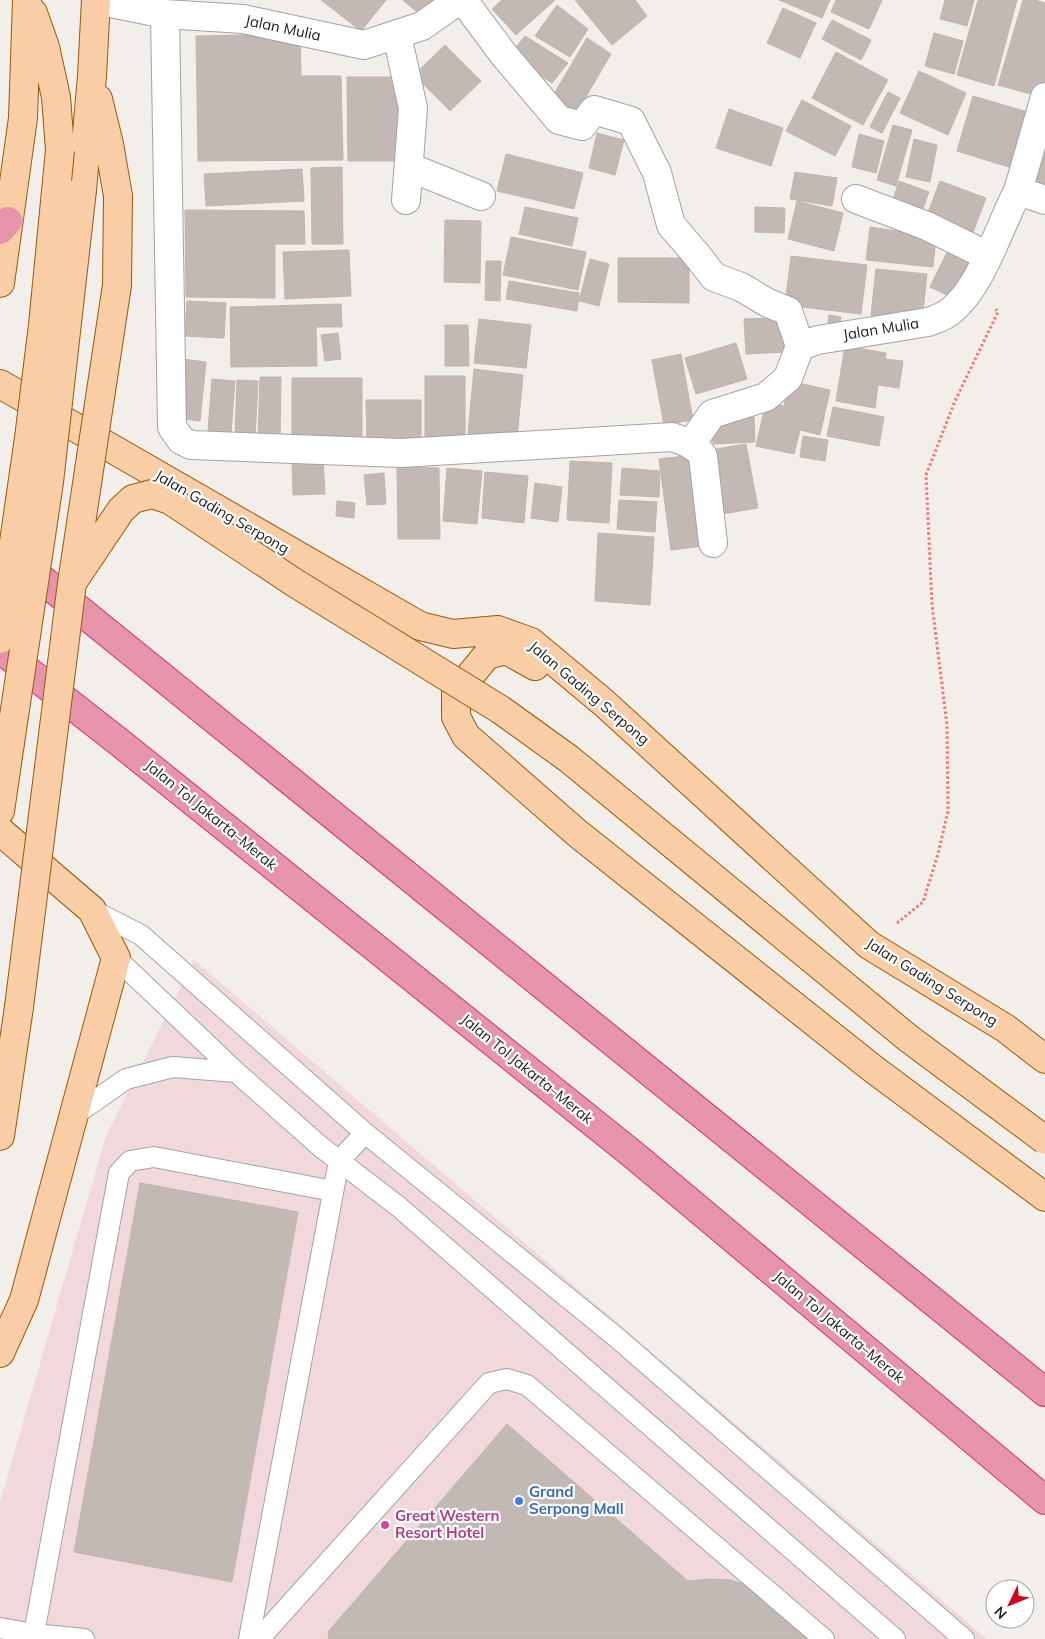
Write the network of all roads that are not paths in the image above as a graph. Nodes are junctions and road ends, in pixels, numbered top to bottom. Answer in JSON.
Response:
{"nodes":[{"id":1,"x":28,"y":0,"type":"edge"},
{"id":2,"x":96,"y":0,"type":"edge"},
{"id":3,"x":461,"y":0,"type":"edge"},
{"id":4,"x":165,"y":14,"type":"junction"},
{"id":5,"x":397,"y":35,"type":"junction"},
{"id":6,"x":92,"y":76,"type":"junction"},
{"id":7,"x":1045,"y":97,"type":"edge"},
{"id":8,"x":409,"y":167,"type":"junction"},
{"id":9,"x":1018,"y":191,"type":"junction"},
{"id":10,"x":481,"y":196,"type":"dead end"},
{"id":11,"x":856,"y":199,"type":"dead end"},
{"id":12,"x":406,"y":200,"type":"dead end"},
{"id":13,"x":1045,"y":200,"type":"edge"},
{"id":14,"x":4,"y":225,"type":"edge"},
{"id":15,"x":984,"y":266,"type":"junction"},
{"id":16,"x":0,"y":282,"type":"edge"},
{"id":17,"x":800,"y":346,"type":"junction"},
{"id":18,"x":0,"y":384,"type":"edge"},
{"id":19,"x":691,"y":444,"type":"junction"},
{"id":20,"x":713,"y":543,"type":"dead end"},
{"id":21,"x":0,"y":546,"type":"edge"},
{"id":22,"x":72,"y":583,"type":"junction"},
{"id":23,"x":0,"y":639,"type":"edge"},
{"id":24,"x":0,"y":649,"type":"edge"},
{"id":25,"x":604,"y":702,"type":"junction"},
{"id":26,"x":0,"y":811,"type":"edge"},
{"id":27,"x":0,"y":831,"type":"edge"},
{"id":28,"x":92,"y":910,"type":"junction"},
{"id":29,"x":116,"y":958,"type":"junction"},
{"id":30,"x":1045,"y":1059,"type":"edge"},
{"id":31,"x":236,"y":1072,"type":"junction"},
{"id":32,"x":73,"y":1116,"type":"junction"},
{"id":33,"x":2,"y":1123,"type":"edge"},
{"id":34,"x":365,"y":1133,"type":"junction"},
{"id":35,"x":1045,"y":1140,"type":"edge"},
{"id":36,"x":339,"y":1161,"type":"junction"},
{"id":37,"x":333,"y":1191,"type":"junction"},
{"id":38,"x":1045,"y":1197,"type":"edge"},
{"id":39,"x":0,"y":1353,"type":"edge"},
{"id":40,"x":1045,"y":1392,"type":"edge"},
{"id":41,"x":1045,"y":1500,"type":"edge"},
{"id":42,"x":0,"y":1628,"type":"edge"},
{"id":43,"x":33,"y":1637,"type":"edge"},
{"id":44,"x":84,"y":1639,"type":"edge"},
{"id":45,"x":249,"y":1639,"type":"edge"},
{"id":46,"x":259,"y":1639,"type":"edge"},
{"id":47,"x":824,"y":1639,"type":"edge"},
{"id":48,"x":895,"y":1639,"type":"edge"},
{"id":49,"x":964,"y":1639,"type":"edge"}],
"edges":[{"from":1,"to":14,"type":"main road"},
{"from":1,"to":23,"type":"main road","bridge":true},
{"from":2,"to":4,"type":"street","name":"Jalan Mulia"},
{"from":2,"to":6,"type":"main road"},
{"from":3,"to":5,"type":"street","name":"Jalan Mulia"},
{"from":3,"to":17,"type":"street"},
{"from":4,"to":5,"type":"street","name":"Jalan Mulia"},
{"from":4,"to":19,"type":"street"},
{"from":5,"to":8,"type":"street"},
{"from":6,"to":22,"type":"main road","bridge":true},
{"from":6,"to":26,"type":"main road","bridge":true},
{"from":7,"to":9,"type":"street","name":"Jalan Mulia"},
{"from":8,"to":10,"type":"street"},
{"from":8,"to":12,"type":"street"},
{"from":9,"to":13,"type":"street"},
{"from":9,"to":15,"type":"street","name":"Jalan Mulia"},
{"from":11,"to":15,"type":"street"},
{"from":14,"to":16,"type":"main road"},
{"from":15,"to":17,"type":"street","name":"Jalan Mulia"},
{"from":17,"to":19,"type":"street"},
{"from":18,"to":25,"type":"main road","name":"Jalan Gading Serpong"},
{"from":19,"to":20,"type":"street"},
{"from":21,"to":40,"type":"highway"},
{"from":22,"to":33,"type":"main road","bridge":true},
{"from":22,"to":35,"type":"main road","name":"Jalan Gading Serpong","bridge":true},
{"from":24,"to":41,"type":"highway","name":"Jalan Tol Jakarta–Merak"},
{"from":25,"to":30,"type":"main road","name":"Jalan Gading Serpong"},
{"from":25,"to":38,"type":"main road"},
{"from":27,"to":28,"type":"main road"},
{"from":28,"to":29,"type":"main road"},
{"from":28,"to":34,"type":"lane"},
{"from":29,"to":31,"type":"lane"},
{"from":29,"to":32,"type":"main road"},
{"from":31,"to":32,"type":"lane"},
{"from":31,"to":36,"type":"lane"},
{"from":32,"to":39,"type":"main road"},
{"from":34,"to":36,"type":"lane"},
{"from":34,"to":49,"type":"lane"},
{"from":36,"to":37,"type":"lane"},
{"from":36,"to":48,"type":"lane"},
{"from":37,"to":43,"type":"lane"},
{"from":37,"to":45,"type":"lane"},
{"from":42,"to":43,"type":"lane"},
{"from":43,"to":44,"type":"lane"},
{"from":46,"to":47,"type":"lane"}]}
